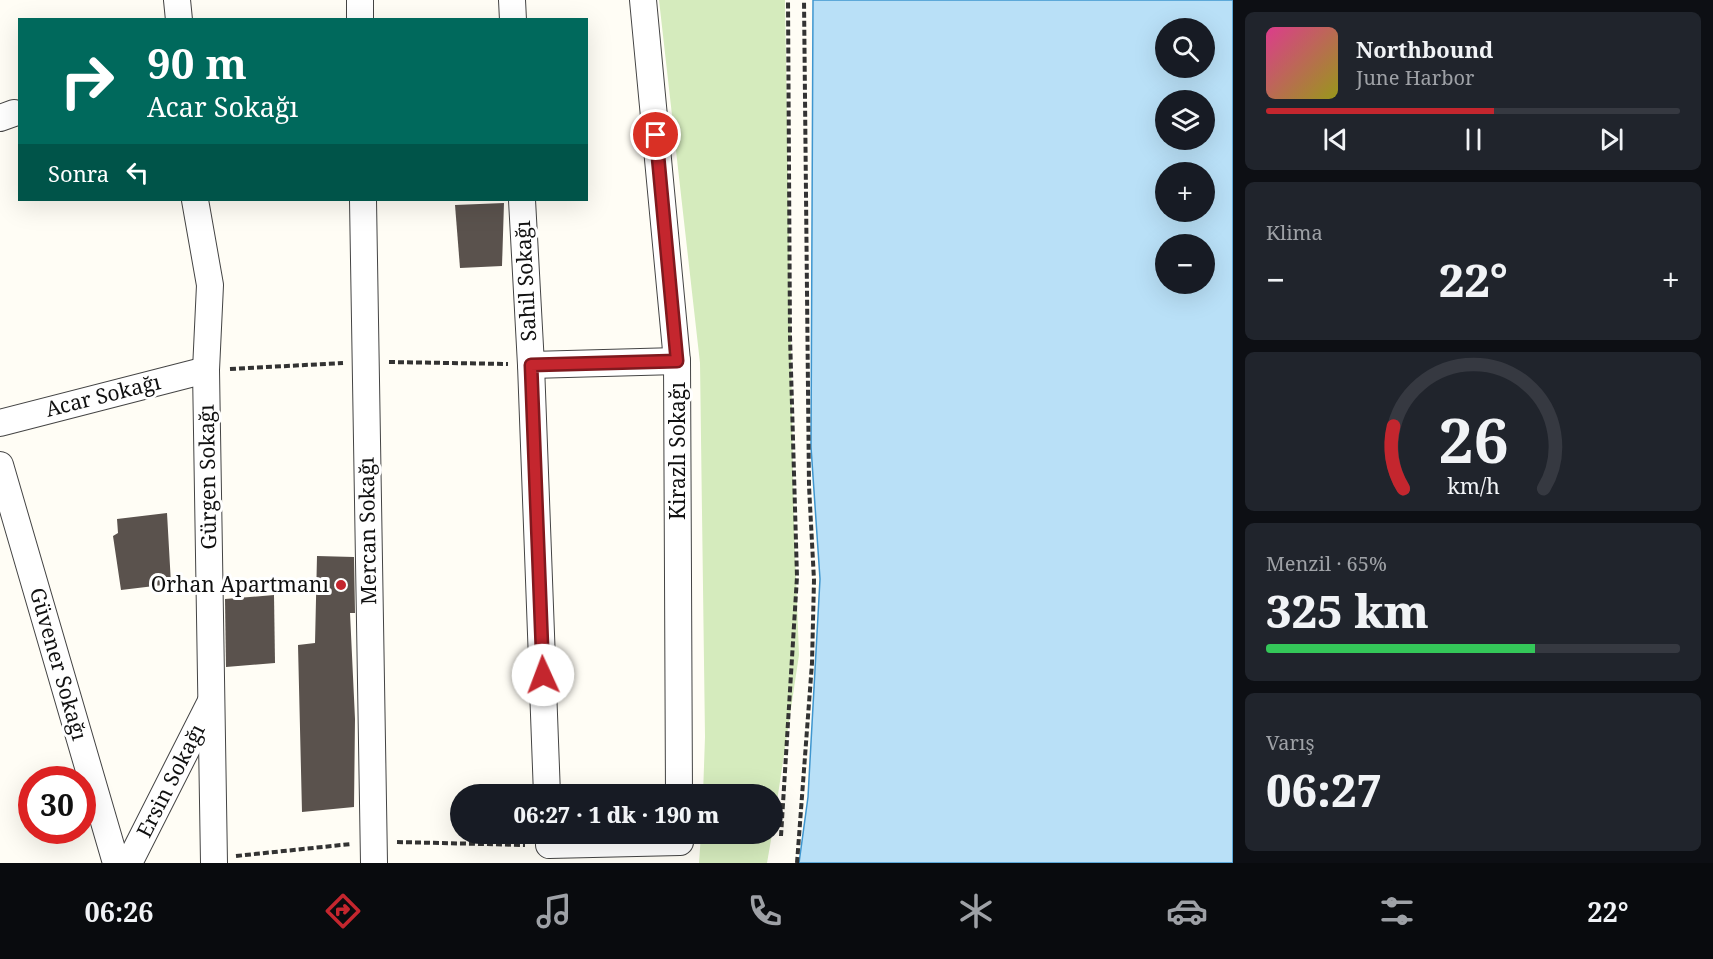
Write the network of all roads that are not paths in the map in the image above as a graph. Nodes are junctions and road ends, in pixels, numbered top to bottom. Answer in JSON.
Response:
{"nodes":[{"id":1,"x":177,"y":0,"type":"edge"},
{"id":2,"x":360,"y":0,"type":"edge"},
{"id":3,"x":512,"y":0,"type":"edge"},
{"id":4,"x":643,"y":0,"type":"edge"},
{"id":5,"x":179,"y":18,"type":"edge"},
{"id":6,"x":360,"y":18,"type":"edge"},
{"id":7,"x":513,"y":18,"type":"edge"},
{"id":8,"x":363,"y":201,"type":"edge"},
{"id":9,"x":522,"y":201,"type":"edge"},
{"id":10,"x":201,"y":207,"type":"edge"},
{"id":11,"x":677,"y":361,"type":"junction"},
{"id":12,"x":531,"y":365,"type":"junction"},
{"id":13,"x":206,"y":370,"type":"junction"},
{"id":14,"x":0,"y":423,"type":"edge"},
{"id":15,"x":0,"y":465,"type":"edge"},
{"id":16,"x":212,"y":698,"type":"junction"},
{"id":17,"x":547,"y":784,"type":"edge"},
{"id":18,"x":680,"y":784,"type":"edge"},
{"id":19,"x":679,"y":846,"type":"edge"},
{"id":20,"x":549,"y":847,"type":"edge"},
{"id":21,"x":116,"y":863,"type":"edge"},
{"id":22,"x":129,"y":863,"type":"edge"},
{"id":23,"x":214,"y":863,"type":"edge"},
{"id":24,"x":374,"y":863,"type":"edge"}],
"edges":[{"from":1,"to":5,"type":"street"},
{"from":2,"to":6,"type":"street"},
{"from":3,"to":7,"type":"street"},
{"from":4,"to":11,"type":"street","name":"Kirazlı Sokağı"},
{"from":8,"to":24,"type":"street","name":"Mercan Sokağı"},
{"from":9,"to":12,"type":"street","name":"Sahil Sokağı"},
{"from":10,"to":13,"type":"street","name":"Gürgen Sokağı"},
{"from":11,"to":12,"type":"street"},
{"from":11,"to":18,"type":"street","name":"Kirazlı Sokağı"},
{"from":12,"to":17,"type":"street","name":"Sahil Sokağı"},
{"from":13,"to":14,"type":"street","name":"Acar Sokağı"},
{"from":13,"to":16,"type":"street","name":"Gürgen Sokağı"},
{"from":15,"to":21,"type":"street","name":"Güvener Sokağı"},
{"from":16,"to":22,"type":"street","name":"Ersin Sokağı"},
{"from":16,"to":23,"type":"street","name":"Gürgen Sokağı"},
{"from":19,"to":20,"type":"street"}]}
